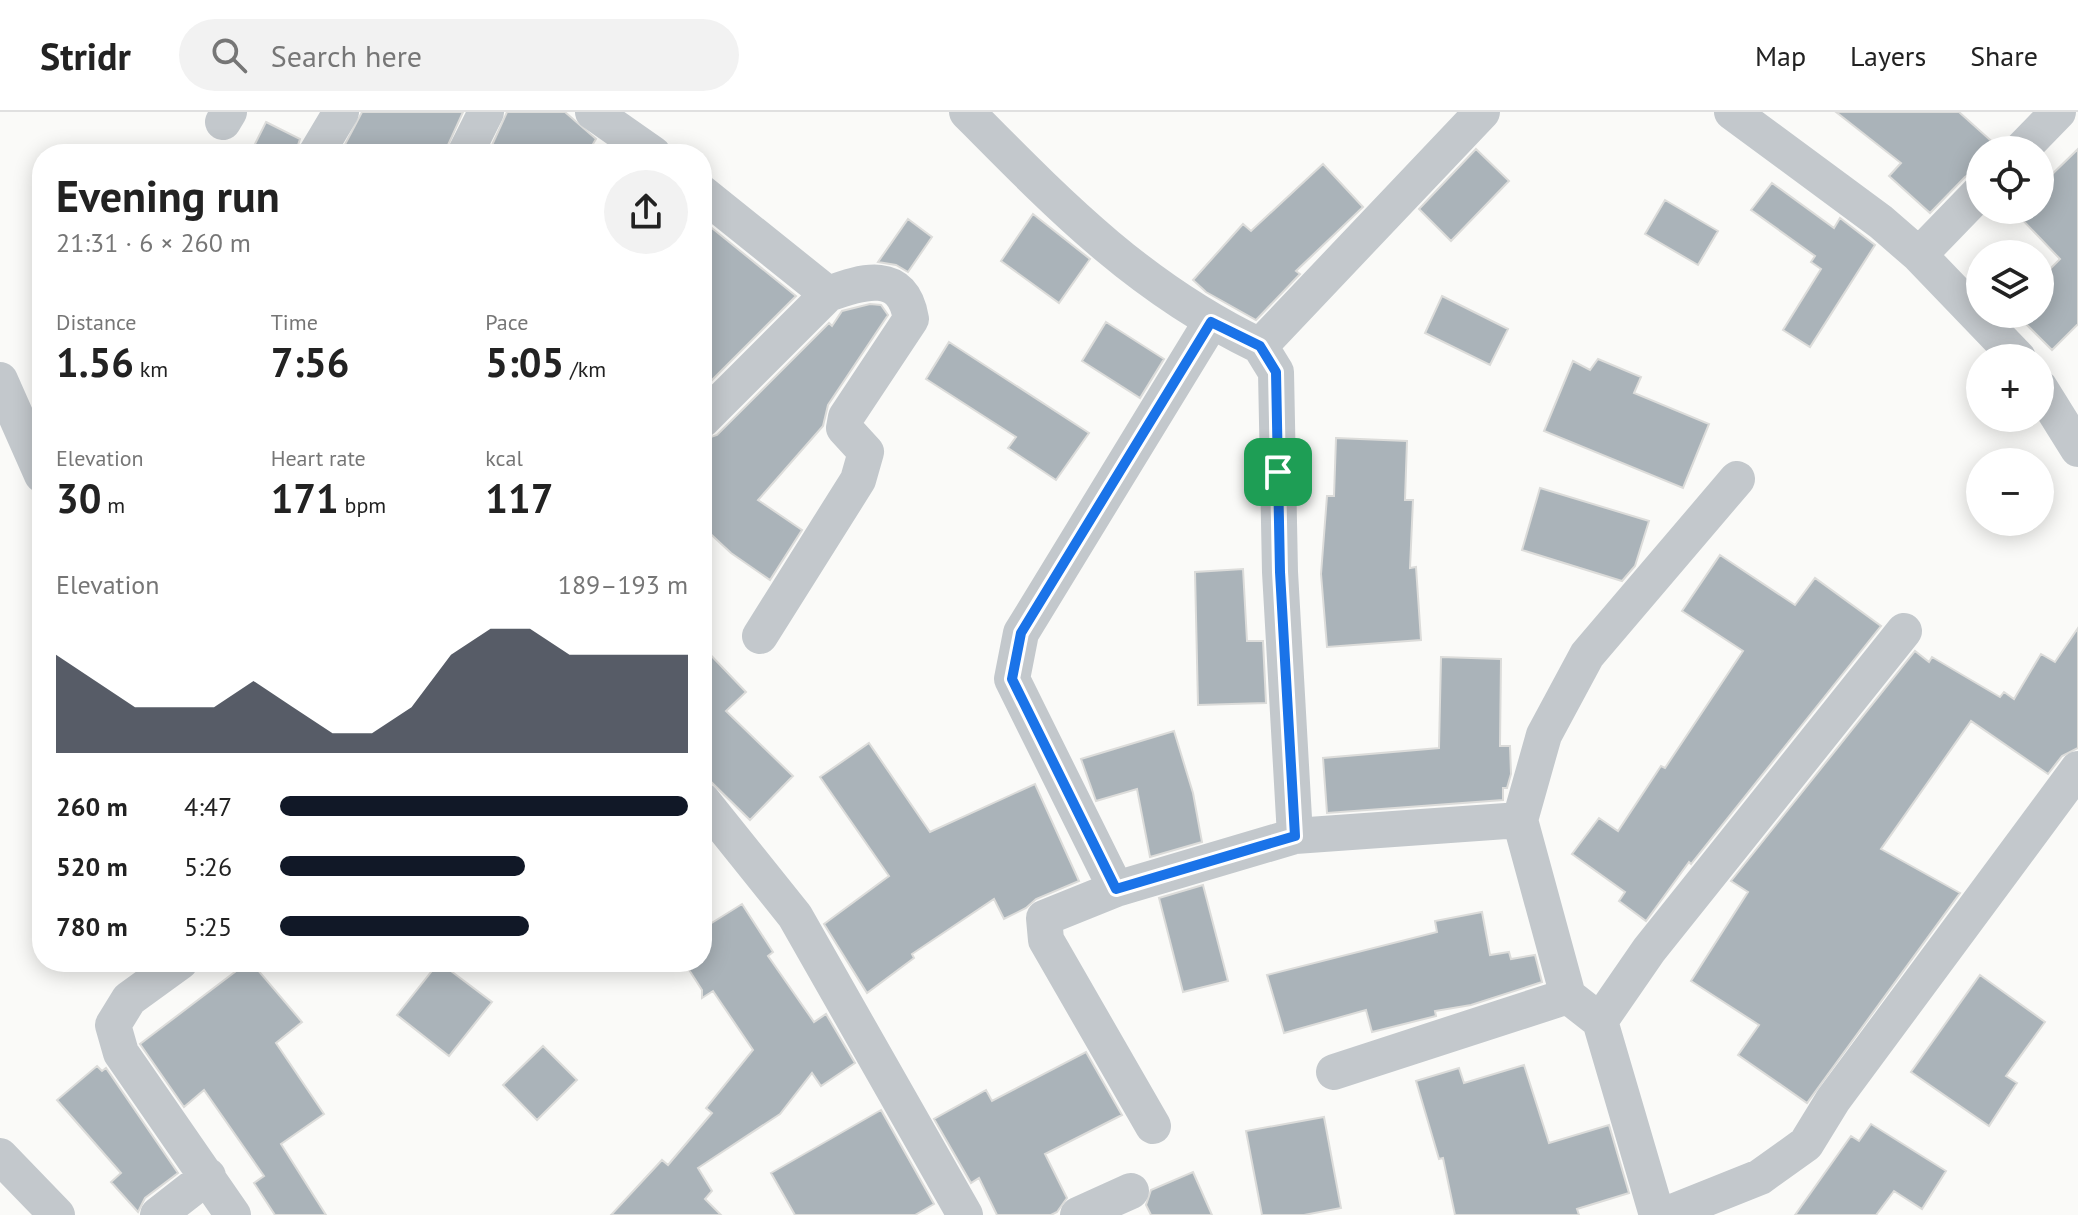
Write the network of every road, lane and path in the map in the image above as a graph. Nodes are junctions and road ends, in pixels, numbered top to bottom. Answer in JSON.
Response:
{"nodes":[{"id":1,"x":341,"y":112,"type":"edge"},
{"id":2,"x":486,"y":112,"type":"edge"},
{"id":3,"x":967,"y":112,"type":"edge"},
{"id":4,"x":1482,"y":112,"type":"edge"},
{"id":5,"x":1732,"y":112,"type":"edge"},
{"id":6,"x":2058,"y":112,"type":"edge"},
{"id":7,"x":602,"y":131,"type":"edge"},
{"id":8,"x":2035,"y":136,"type":"edge"},
{"id":9,"x":322,"y":144,"type":"edge"},
{"id":10,"x":470,"y":144,"type":"edge"},
{"id":11,"x":631,"y":144,"type":"edge"},
{"id":12,"x":712,"y":201,"type":"edge"},
{"id":13,"x":1966,"y":206,"type":"edge"},
{"id":14,"x":1919,"y":255,"type":"junction"},
{"id":15,"x":828,"y":294,"type":"junction"},
{"id":16,"x":1211,"y":322,"type":"junction"},
{"id":17,"x":2005,"y":344,"type":"edge"},
{"id":18,"x":1260,"y":346,"type":"junction"},
{"id":19,"x":0,"y":380,"type":"edge"},
{"id":20,"x":712,"y":410,"type":"edge"},
{"id":21,"x":2054,"y":410,"type":"edge"},
{"id":22,"x":2078,"y":449,"type":"edge"},
{"id":23,"x":32,"y":452,"type":"edge"},
{"id":24,"x":1737,"y":479,"type":"dead end"},
{"id":25,"x":1904,"y":631,"type":"dead end"},
{"id":26,"x":760,"y":636,"type":"dead end"},
{"id":27,"x":2078,"y":769,"type":"edge"},
{"id":28,"x":712,"y":812,"type":"edge"},
{"id":29,"x":1520,"y":820,"type":"junction"},
{"id":30,"x":1295,"y":836,"type":"junction"},
{"id":31,"x":1116,"y":889,"type":"junction"},
{"id":32,"x":166,"y":972,"type":"edge"},
{"id":33,"x":1568,"y":996,"type":"junction"},
{"id":34,"x":1600,"y":1021,"type":"junction"},
{"id":35,"x":1334,"y":1072,"type":"dead end"},
{"id":36,"x":1153,"y":1126,"type":"dead end"},
{"id":37,"x":0,"y":1156,"type":"edge"},
{"id":38,"x":208,"y":1176,"type":"junction"},
{"id":39,"x":1131,"y":1191,"type":"dead end"},
{"id":40,"x":57,"y":1215,"type":"edge"},
{"id":41,"x":158,"y":1215,"type":"edge"},
{"id":42,"x":233,"y":1215,"type":"edge"},
{"id":43,"x":965,"y":1215,"type":"edge"},
{"id":44,"x":1078,"y":1215,"type":"edge"},
{"id":45,"x":1657,"y":1215,"type":"edge"},
{"id":46,"x":1665,"y":1215,"type":"edge"}],
"edges":[{"from":1,"to":9,"type":"street"},
{"from":2,"to":10,"type":"street"},
{"from":3,"to":16,"type":"street"},
{"from":4,"to":18,"type":"street"},
{"from":5,"to":14,"type":"street"},
{"from":6,"to":8,"type":"street"},
{"from":7,"to":11,"type":"street"},
{"from":12,"to":15,"type":"street"},
{"from":13,"to":14,"type":"street"},
{"from":14,"to":17,"type":"street"},
{"from":15,"to":20,"type":"street"},
{"from":15,"to":26,"type":"street"},
{"from":16,"to":18,"type":"street"},
{"from":16,"to":31,"type":"street"},
{"from":18,"to":30,"type":"street"},
{"from":19,"to":23,"type":"street"},
{"from":21,"to":22,"type":"street"},
{"from":24,"to":29,"type":"street"},
{"from":25,"to":34,"type":"street"},
{"from":27,"to":46,"type":"street"},
{"from":28,"to":43,"type":"street"},
{"from":29,"to":30,"type":"street"},
{"from":29,"to":33,"type":"street"},
{"from":30,"to":31,"type":"street"},
{"from":31,"to":36,"type":"street"},
{"from":32,"to":38,"type":"street"},
{"from":33,"to":34,"type":"street"},
{"from":33,"to":35,"type":"street"},
{"from":34,"to":45,"type":"street"},
{"from":37,"to":40,"type":"street"},
{"from":38,"to":41,"type":"street"},
{"from":38,"to":42,"type":"street"},
{"from":39,"to":44,"type":"street"}]}
